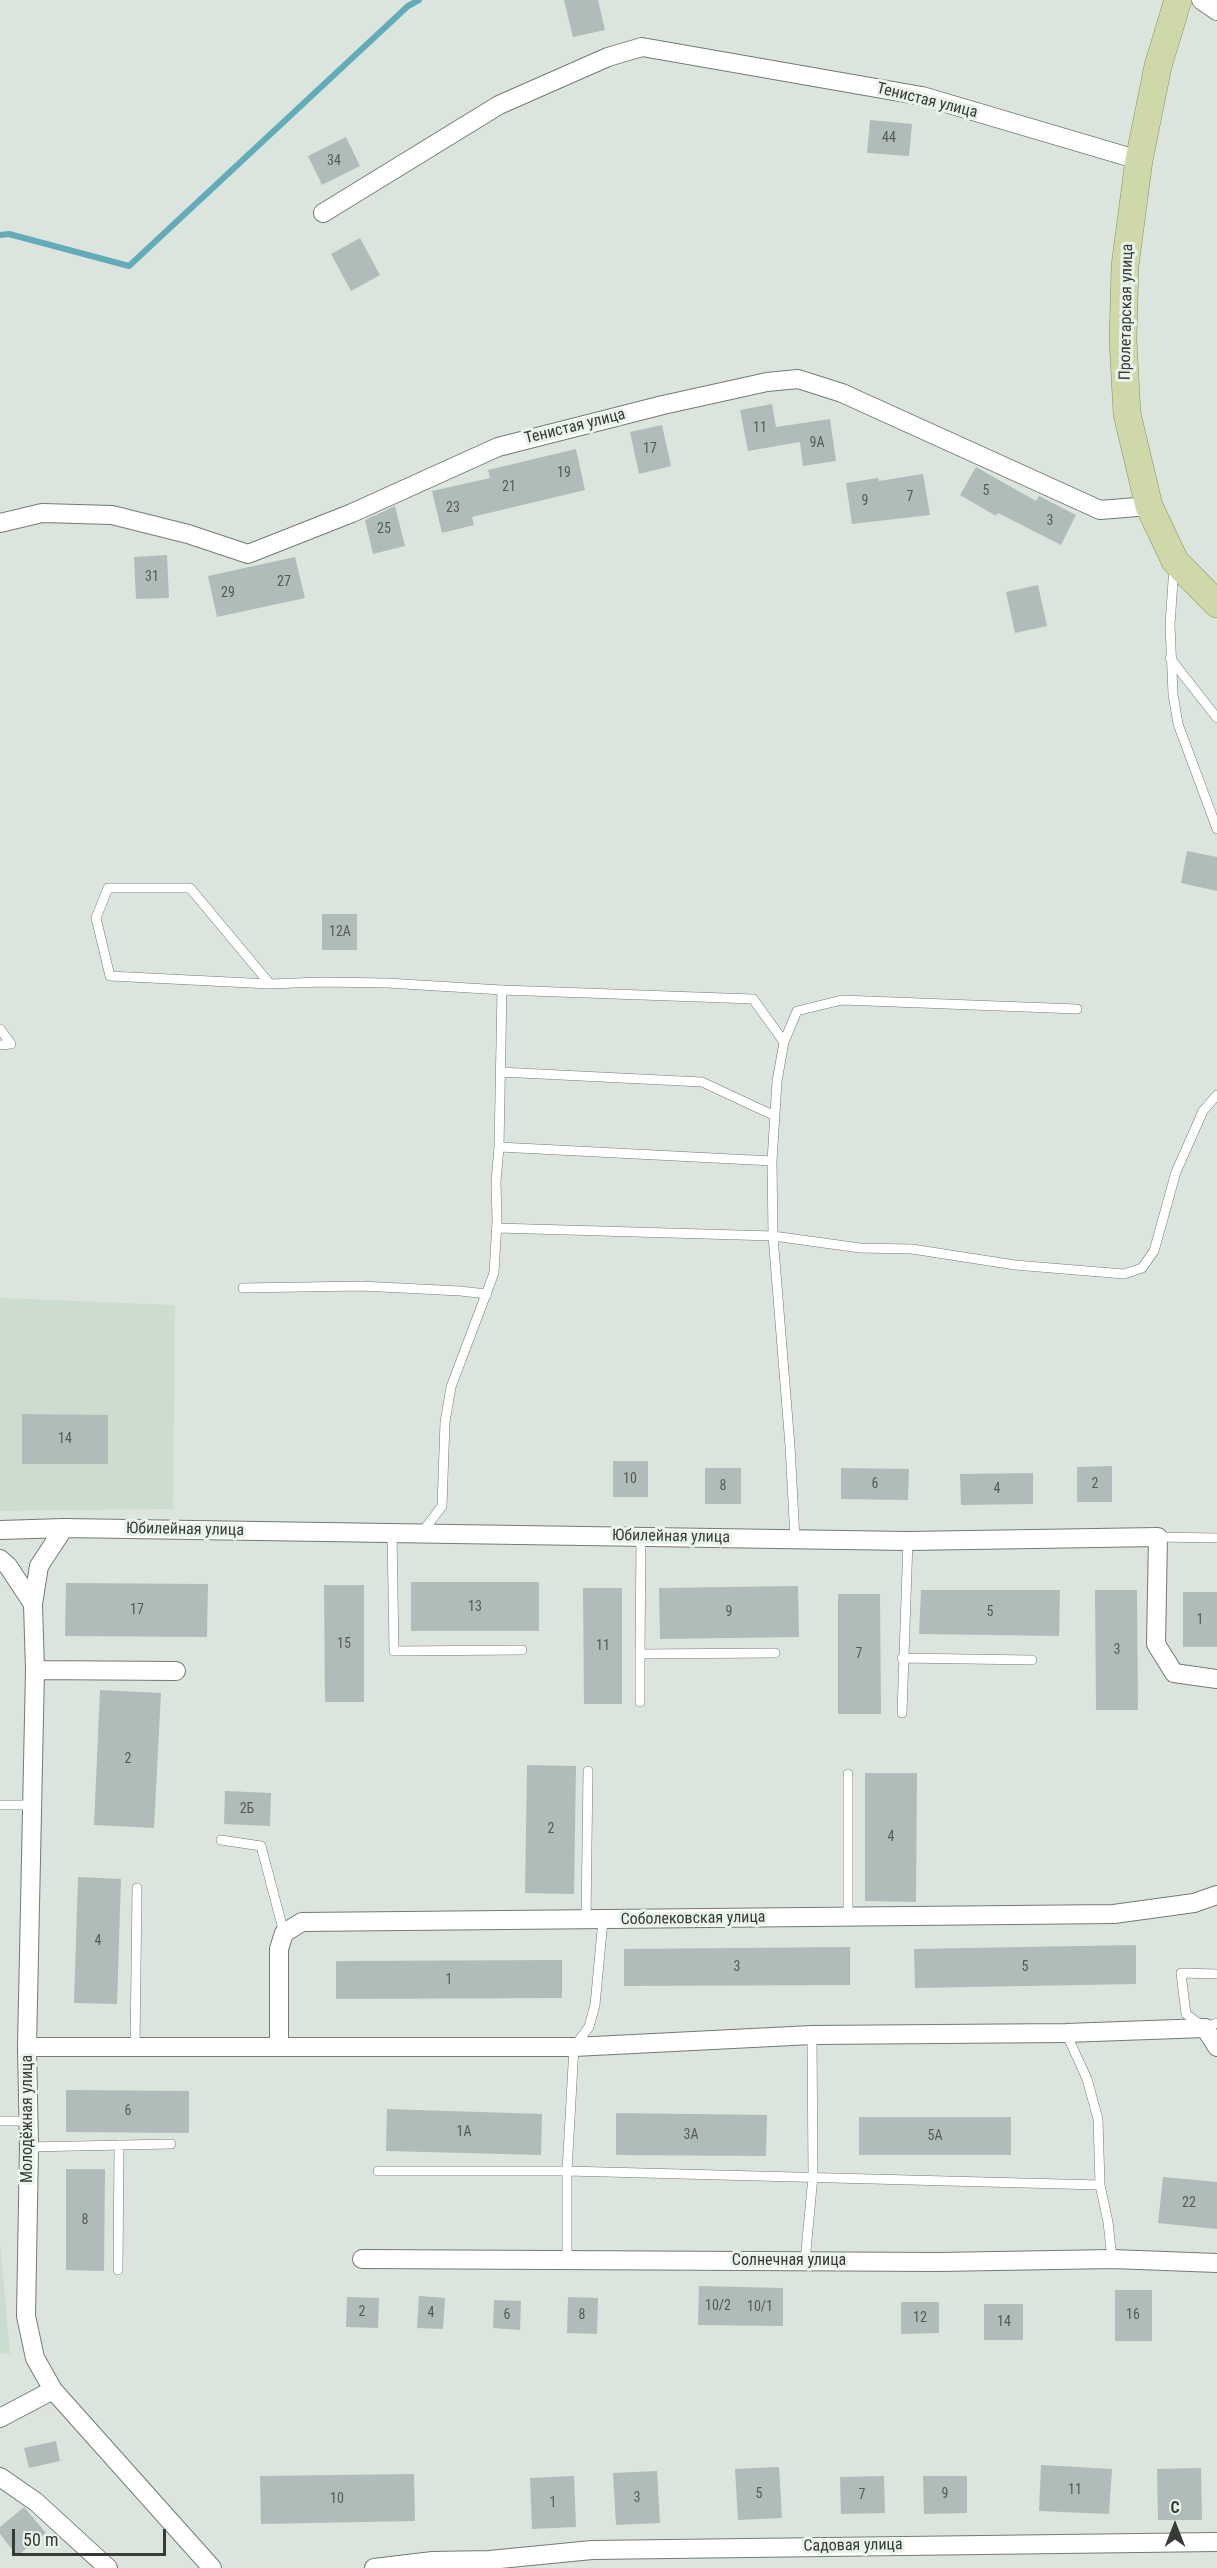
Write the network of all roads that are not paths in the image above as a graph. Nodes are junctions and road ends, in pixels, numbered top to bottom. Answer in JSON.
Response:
{"nodes":[{"id":1,"x":1178,"y":0,"type":"edge"},
{"id":2,"x":1201,"y":0,"type":"edge"},
{"id":3,"x":1217,"y":11,"type":"edge"},
{"id":4,"x":1139,"y":160,"type":"junction"},
{"id":5,"x":323,"y":213,"type":"dead end"},
{"id":6,"x":1149,"y":506,"type":"junction"},
{"id":7,"x":0,"y":523,"type":"edge"},
{"id":8,"x":1175,"y":561,"type":"junction"},
{"id":9,"x":1217,"y":604,"type":"edge"},
{"id":10,"x":1170,"y":658,"type":"junction"},
{"id":11,"x":1217,"y":718,"type":"edge"},
{"id":12,"x":1217,"y":829,"type":"edge"},
{"id":13,"x":270,"y":984,"type":"junction"},
{"id":14,"x":502,"y":990,"type":"junction"},
{"id":15,"x":1077,"y":1009,"type":"dead end"},
{"id":16,"x":0,"y":1029,"type":"edge"},
{"id":17,"x":784,"y":1042,"type":"junction"},
{"id":18,"x":0,"y":1045,"type":"edge"},
{"id":19,"x":500,"y":1072,"type":"junction"},
{"id":20,"x":1217,"y":1095,"type":"edge"},
{"id":21,"x":775,"y":1116,"type":"junction"},
{"id":22,"x":499,"y":1147,"type":"junction"},
{"id":23,"x":772,"y":1161,"type":"junction"},
{"id":24,"x":497,"y":1228,"type":"junction"},
{"id":25,"x":773,"y":1236,"type":"junction"},
{"id":26,"x":243,"y":1288,"type":"dead end"},
{"id":27,"x":487,"y":1294,"type":"junction"},
{"id":28,"x":64,"y":1528,"type":"junction"},
{"id":29,"x":0,"y":1530,"type":"edge"},
{"id":30,"x":392,"y":1533,"type":"junction"},
{"id":31,"x":421,"y":1534,"type":"junction"},
{"id":32,"x":641,"y":1536,"type":"junction"},
{"id":33,"x":1158,"y":1537,"type":"junction"},
{"id":34,"x":1217,"y":1538,"type":"edge"},
{"id":35,"x":795,"y":1539,"type":"junction"},
{"id":36,"x":908,"y":1540,"type":"junction"},
{"id":37,"x":0,"y":1559,"type":"edge"},
{"id":38,"x":33,"y":1604,"type":"junction"},
{"id":39,"x":522,"y":1650,"type":"dead end"},
{"id":40,"x":774,"y":1653,"type":"dead end"},
{"id":41,"x":640,"y":1654,"type":"junction"},
{"id":42,"x":902,"y":1658,"type":"junction"},
{"id":43,"x":1032,"y":1660,"type":"dead end"},
{"id":44,"x":35,"y":1670,"type":"junction"},
{"id":45,"x":176,"y":1671,"type":"dead end"},
{"id":46,"x":1217,"y":1679,"type":"edge"},
{"id":47,"x":640,"y":1702,"type":"dead end"},
{"id":48,"x":902,"y":1713,"type":"dead end"},
{"id":49,"x":588,"y":1771,"type":"dead end"},
{"id":50,"x":848,"y":1774,"type":"dead end"},
{"id":51,"x":0,"y":1805,"type":"edge"},
{"id":52,"x":32,"y":1805,"type":"junction"},
{"id":53,"x":221,"y":1840,"type":"dead end"},
{"id":54,"x":137,"y":1888,"type":"dead end"},
{"id":55,"x":1217,"y":1895,"type":"edge"},
{"id":56,"x":848,"y":1917,"type":"junction"},
{"id":57,"x":595,"y":1920,"type":"junction"},
{"id":58,"x":284,"y":1933,"type":"junction"},
{"id":59,"x":1217,"y":1974,"type":"edge"},
{"id":60,"x":1211,"y":2026,"type":"edge"},
{"id":61,"x":1066,"y":2032,"type":"junction"},
{"id":62,"x":812,"y":2035,"type":"junction"},
{"id":63,"x":27,"y":2047,"type":"junction"},
{"id":64,"x":135,"y":2047,"type":"junction"},
{"id":65,"x":279,"y":2047,"type":"junction"},
{"id":66,"x":574,"y":2047,"type":"junction"},
{"id":67,"x":1217,"y":2047,"type":"edge"},
{"id":68,"x":0,"y":2121,"type":"edge"},
{"id":69,"x":28,"y":2121,"type":"junction"},
{"id":70,"x":171,"y":2144,"type":"dead end"},
{"id":71,"x":119,"y":2145,"type":"junction"},
{"id":72,"x":29,"y":2147,"type":"junction"},
{"id":73,"x":378,"y":2171,"type":"dead end"},
{"id":74,"x":567,"y":2171,"type":"junction"},
{"id":75,"x":813,"y":2176,"type":"junction"},
{"id":76,"x":1100,"y":2185,"type":"junction"},
{"id":77,"x":362,"y":2259,"type":"dead end"},
{"id":78,"x":1112,"y":2259,"type":"junction"},
{"id":79,"x":567,"y":2260,"type":"junction"},
{"id":80,"x":804,"y":2261,"type":"junction"},
{"id":81,"x":1217,"y":2263,"type":"edge"},
{"id":82,"x":118,"y":2270,"type":"dead end"},
{"id":83,"x":53,"y":2390,"type":"junction"},
{"id":84,"x":0,"y":2418,"type":"edge"},
{"id":85,"x":0,"y":2476,"type":"edge"},
{"id":86,"x":1217,"y":2542,"type":"edge"},
{"id":87,"x":495,"y":2564,"type":"edge"},
{"id":88,"x":108,"y":2568,"type":"edge"},
{"id":89,"x":212,"y":2568,"type":"edge"},
{"id":90,"x":374,"y":2568,"type":"edge"}],
"edges":[{"from":1,"to":4,"type":"main road","name":"Пролетарская улица"},
{"from":2,"to":3,"type":"street"},
{"from":4,"to":5,"type":"street","name":"Тенистая улица"},
{"from":4,"to":6,"type":"main road","name":"Пролетарская улица"},
{"from":6,"to":7,"type":"street","name":"Тенистая улица"},
{"from":6,"to":8,"type":"main road","name":"Пролетарская улица"},
{"from":8,"to":9,"type":"main road","name":"Пролетарская улица"},
{"from":8,"to":10,"type":"lane"},
{"from":10,"to":11,"type":"lane"},
{"from":10,"to":12,"type":"lane"},
{"from":13,"to":13,"type":"lane"},
{"from":13,"to":14,"type":"lane"},
{"from":14,"to":17,"type":"lane"},
{"from":14,"to":19,"type":"lane"},
{"from":15,"to":17,"type":"lane"},
{"from":16,"to":18,"type":"lane"},
{"from":17,"to":21,"type":"lane"},
{"from":19,"to":21,"type":"lane"},
{"from":19,"to":22,"type":"lane"},
{"from":20,"to":25,"type":"lane"},
{"from":21,"to":23,"type":"lane"},
{"from":22,"to":23,"type":"lane"},
{"from":22,"to":24,"type":"lane"},
{"from":23,"to":25,"type":"lane"},
{"from":24,"to":25,"type":"lane"},
{"from":24,"to":27,"type":"lane"},
{"from":25,"to":35,"type":"lane"},
{"from":26,"to":27,"type":"lane"},
{"from":27,"to":31,"type":"lane"},
{"from":28,"to":29,"type":"street","name":"Юбилейная улица"},
{"from":28,"to":30,"type":"street","name":"Юбилейная улица"},
{"from":28,"to":38,"type":"street","name":"Молодёжная улица"},
{"from":30,"to":31,"type":"street","name":"Юбилейная улица"},
{"from":30,"to":39,"type":"lane"},
{"from":31,"to":32,"type":"street","name":"Юбилейная улица"},
{"from":32,"to":35,"type":"street","name":"Юбилейная улица"},
{"from":32,"to":41,"type":"lane"},
{"from":33,"to":34,"type":"lane"},
{"from":33,"to":36,"type":"street","name":"Юбилейная улица"},
{"from":33,"to":46,"type":"street"},
{"from":35,"to":36,"type":"street","name":"Юбилейная улица"},
{"from":36,"to":42,"type":"lane"},
{"from":37,"to":38,"type":"street"},
{"from":38,"to":44,"type":"street","name":"Молодёжная улица"},
{"from":40,"to":41,"type":"lane"},
{"from":41,"to":47,"type":"lane"},
{"from":42,"to":43,"type":"lane"},
{"from":42,"to":48,"type":"lane"},
{"from":44,"to":45,"type":"street"},
{"from":44,"to":52,"type":"street","name":"Молодёжная улица"},
{"from":49,"to":57,"type":"lane"},
{"from":50,"to":56,"type":"lane"},
{"from":51,"to":52,"type":"lane"},
{"from":52,"to":63,"type":"street","name":"Молодёжная улица"},
{"from":53,"to":58,"type":"lane"},
{"from":54,"to":64,"type":"lane"},
{"from":55,"to":56,"type":"street","name":"Соболековская улица"},
{"from":56,"to":57,"type":"street","name":"Соболековская улица"},
{"from":57,"to":58,"type":"street","name":"Соболековская улица"},
{"from":57,"to":66,"type":"lane"},
{"from":58,"to":65,"type":"street"},
{"from":59,"to":60,"type":"lane"},
{"from":60,"to":61,"type":"street"},
{"from":60,"to":67,"type":"street"},
{"from":61,"to":62,"type":"street"},
{"from":61,"to":76,"type":"lane"},
{"from":62,"to":66,"type":"street"},
{"from":62,"to":75,"type":"lane"},
{"from":63,"to":64,"type":"street"},
{"from":63,"to":69,"type":"street","name":"Молодёжная улица"},
{"from":64,"to":65,"type":"street"},
{"from":65,"to":66,"type":"street"},
{"from":66,"to":74,"type":"lane"},
{"from":68,"to":69,"type":"lane"},
{"from":69,"to":72,"type":"street","name":"Молодёжная улица"},
{"from":70,"to":71,"type":"lane"},
{"from":71,"to":72,"type":"lane"},
{"from":71,"to":82,"type":"lane"},
{"from":72,"to":83,"type":"street","name":"Молодёжная улица"},
{"from":73,"to":74,"type":"lane"},
{"from":74,"to":75,"type":"lane"},
{"from":74,"to":79,"type":"lane"},
{"from":75,"to":76,"type":"lane"},
{"from":75,"to":80,"type":"lane"},
{"from":76,"to":78,"type":"lane"},
{"from":77,"to":79,"type":"street","name":"Солнечная улица"},
{"from":78,"to":80,"type":"street","name":"Солнечная улица"},
{"from":78,"to":81,"type":"street","name":"Солнечная улица"},
{"from":79,"to":80,"type":"street","name":"Солнечная улица"},
{"from":83,"to":84,"type":"street"},
{"from":83,"to":89,"type":"street","name":"Молодёжная улица"},
{"from":85,"to":88,"type":"street"},
{"from":86,"to":87,"type":"street","name":"Садовая улица"},
{"from":87,"to":90,"type":"street"}]}
